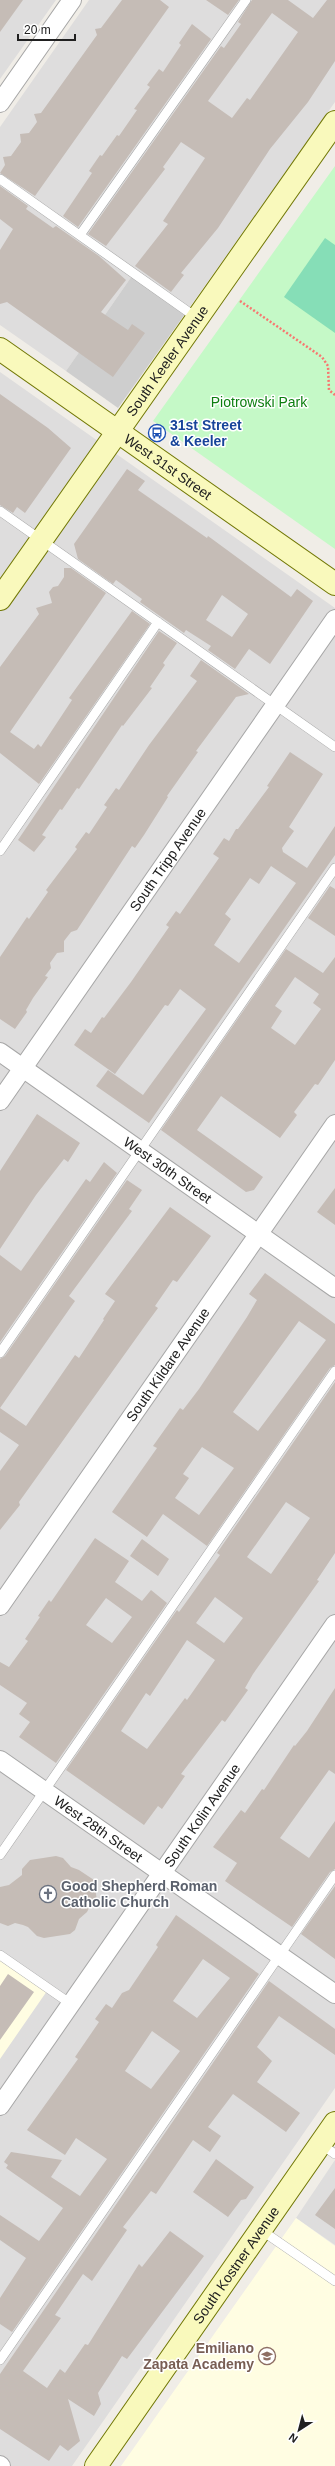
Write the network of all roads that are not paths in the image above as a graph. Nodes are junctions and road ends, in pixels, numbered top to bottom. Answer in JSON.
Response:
{"nodes":[{"id":1,"x":72,"y":0,"type":"edge"},
{"id":2,"x":246,"y":0,"type":"edge"},
{"id":3,"x":0,"y":103,"type":"edge"},
{"id":4,"x":335,"y":122,"type":"edge"},
{"id":5,"x":0,"y":179,"type":"edge"},
{"id":6,"x":80,"y":235,"type":"junction"},
{"id":7,"x":197,"y":318,"type":"junction"},
{"id":8,"x":0,"y":349,"type":"edge"},
{"id":9,"x":118,"y":431,"type":"junction"},
{"id":10,"x":0,"y":511,"type":"edge"},
{"id":11,"x":41,"y":540,"type":"junction"},
{"id":12,"x":335,"y":584,"type":"edge"},
{"id":13,"x":0,"y":599,"type":"edge"},
{"id":14,"x":335,"y":619,"type":"edge"},
{"id":15,"x":158,"y":622,"type":"junction"},
{"id":16,"x":275,"y":704,"type":"junction"},
{"id":17,"x":335,"y":747,"type":"edge"},
{"id":18,"x":0,"y":851,"type":"edge"},
{"id":19,"x":335,"y":868,"type":"edge"},
{"id":20,"x":0,"y":1052,"type":"edge"},
{"id":21,"x":23,"y":1068,"type":"junction"},
{"id":22,"x":0,"y":1101,"type":"edge"},
{"id":23,"x":335,"y":1124,"type":"edge"},
{"id":24,"x":140,"y":1150,"type":"junction"},
{"id":25,"x":258,"y":1234,"type":"junction"},
{"id":26,"x":335,"y":1288,"type":"edge"},
{"id":27,"x":0,"y":1353,"type":"edge"},
{"id":28,"x":335,"y":1371,"type":"edge"},
{"id":29,"x":0,"y":1606,"type":"edge"},
{"id":30,"x":335,"y":1624,"type":"edge"},
{"id":31,"x":0,"y":1760,"type":"edge"},
{"id":32,"x":44,"y":1791,"type":"junction"},
{"id":33,"x":0,"y":1855,"type":"edge"},
{"id":34,"x":162,"y":1874,"type":"junction"},
{"id":35,"x":335,"y":1875,"type":"edge"},
{"id":36,"x":0,"y":1955,"type":"edge"},
{"id":37,"x":279,"y":1956,"type":"junction"},
{"id":38,"x":335,"y":1994,"type":"edge"},
{"id":39,"x":70,"y":2004,"type":"junction"},
{"id":40,"x":0,"y":2106,"type":"edge"},
{"id":41,"x":335,"y":2123,"type":"edge"},
{"id":42,"x":328,"y":2149,"type":"edge"},
{"id":43,"x":261,"y":2230,"type":"junction"},
{"id":44,"x":335,"y":2281,"type":"edge"},
{"id":45,"x":0,"y":2360,"type":"edge"},
{"id":46,"x":96,"y":2466,"type":"edge"}],
"edges":[{"from":1,"to":3,"type":"street"},
{"from":2,"to":6,"type":"lane"},
{"from":4,"to":7,"type":"street","name":"South Keeler Avenue"},
{"from":5,"to":6,"type":"lane"},
{"from":6,"to":7,"type":"lane"},
{"from":7,"to":9,"type":"street","name":"South Keeler Avenue"},
{"from":8,"to":9,"type":"street","name":"West 31st Street"},
{"from":9,"to":11,"type":"street","name":"South Keeler Avenue"},
{"from":9,"to":12,"type":"street","name":"West 31st Street"},
{"from":10,"to":11,"type":"lane"},
{"from":11,"to":13,"type":"street","name":"South Keeler Avenue"},
{"from":11,"to":15,"type":"lane"},
{"from":14,"to":16,"type":"street","name":"South Tripp Avenue"},
{"from":15,"to":16,"type":"lane"},
{"from":15,"to":18,"type":"lane"},
{"from":16,"to":17,"type":"lane"},
{"from":16,"to":21,"type":"street","name":"South Tripp Avenue"},
{"from":19,"to":24,"type":"lane"},
{"from":20,"to":21,"type":"street","name":"West 30th Street"},
{"from":21,"to":22,"type":"street","name":"South Tripp Avenue"},
{"from":21,"to":24,"type":"street","name":"West 30th Street"},
{"from":23,"to":25,"type":"street","name":"South Kildare Avenue"},
{"from":24,"to":25,"type":"street","name":"West 30th Street"},
{"from":24,"to":27,"type":"lane"},
{"from":25,"to":26,"type":"street","name":"West 30th Street"},
{"from":25,"to":29,"type":"street","name":"South Kildare Avenue"},
{"from":28,"to":32,"type":"lane"},
{"from":30,"to":34,"type":"street","name":"South Kolin Avenue"},
{"from":31,"to":32,"type":"street","name":"West 28th Street"},
{"from":32,"to":33,"type":"lane"},
{"from":32,"to":34,"type":"street","name":"West 28th Street"},
{"from":34,"to":37,"type":"street","name":"West 28th Street"},
{"from":34,"to":39,"type":"street","name":"South Kolin Avenue"},
{"from":35,"to":37,"type":"lane"},
{"from":36,"to":39,"type":"lane"},
{"from":37,"to":38,"type":"street","name":"West 28th Street"},
{"from":37,"to":45,"type":"lane"},
{"from":39,"to":40,"type":"street","name":"South Kolin Avenue"},
{"from":41,"to":42,"type":"street","name":"South Kostner Avenue"},
{"from":42,"to":43,"type":"street","name":"South Kostner Avenue"},
{"from":43,"to":44,"type":"lane"},
{"from":43,"to":46,"type":"street","name":"South Kostner Avenue"}]}
